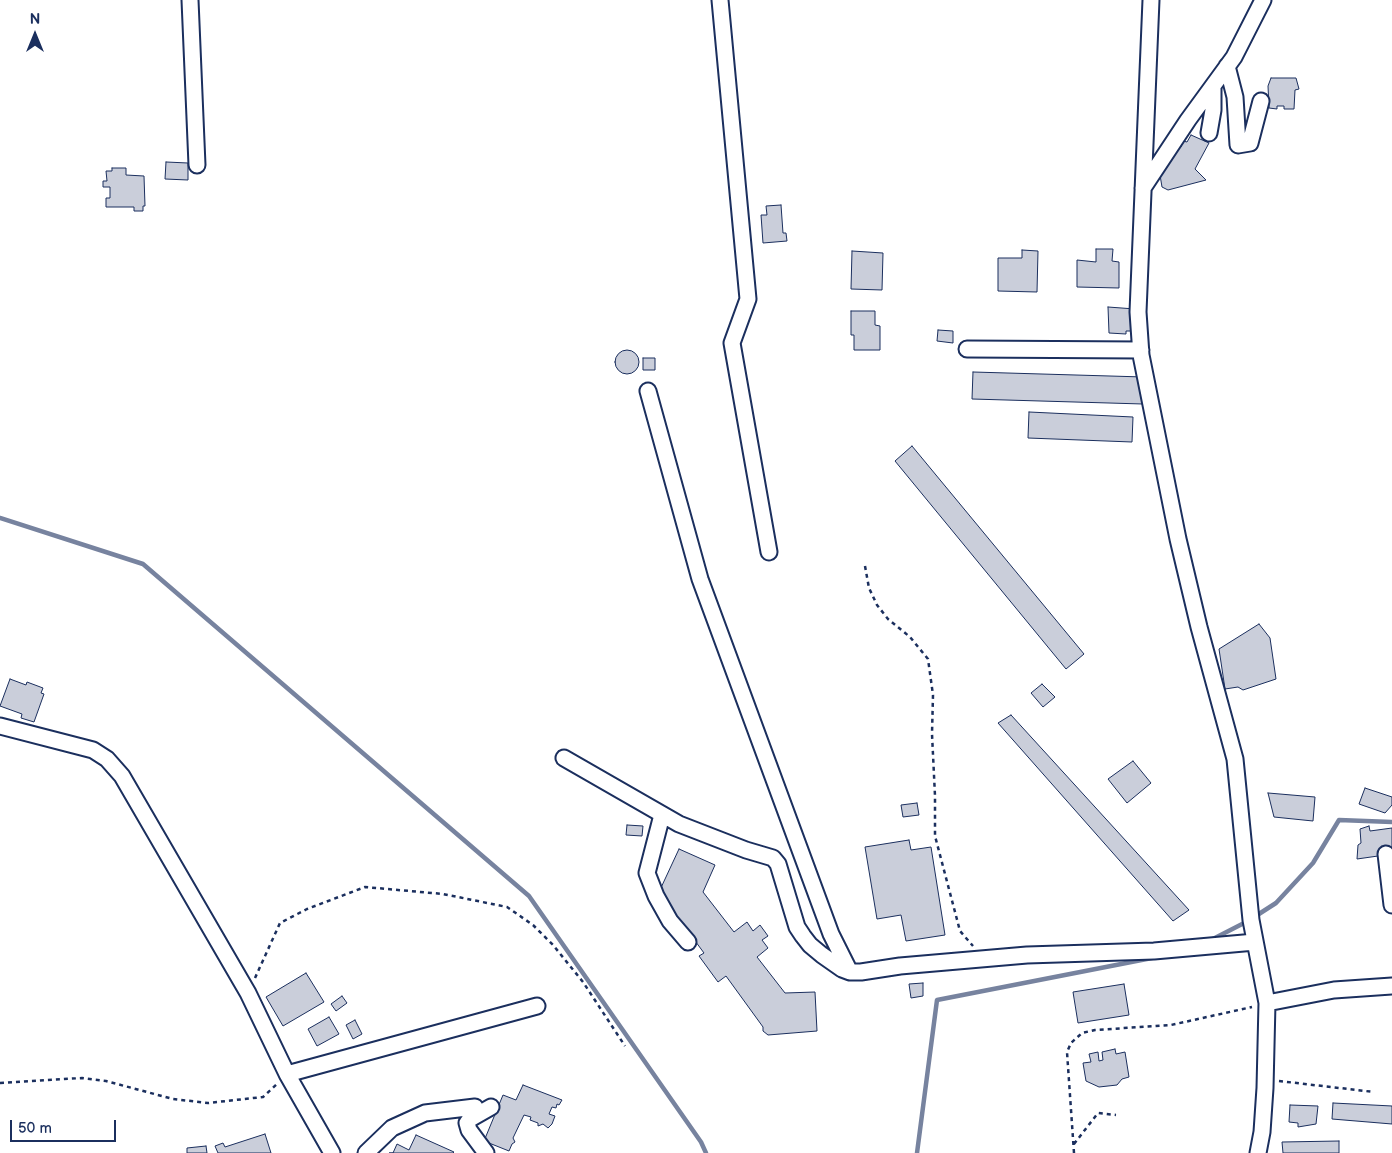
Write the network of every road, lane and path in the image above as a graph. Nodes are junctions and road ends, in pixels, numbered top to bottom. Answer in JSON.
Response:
{"nodes":[{"id":1,"x":190,"y":0,"type":"edge"},
{"id":2,"x":720,"y":0,"type":"edge"},
{"id":3,"x":1151,"y":0,"type":"edge"},
{"id":4,"x":1263,"y":0,"type":"edge"},
{"id":5,"x":1228,"y":66,"type":"junction"},
{"id":6,"x":1213,"y":86,"type":"junction"},
{"id":7,"x":1261,"y":101,"type":"dead end"},
{"id":8,"x":1209,"y":133,"type":"dead end"},
{"id":9,"x":197,"y":165,"type":"dead end"},
{"id":10,"x":1142,"y":189,"type":"junction"},
{"id":11,"x":967,"y":349,"type":"dead end"},
{"id":12,"x":1141,"y":350,"type":"junction"},
{"id":13,"x":648,"y":391,"type":"dead end"},
{"id":14,"x":769,"y":552,"type":"dead end"},
{"id":15,"x":865,"y":566,"type":"dead end"},
{"id":16,"x":0,"y":726,"type":"edge"},
{"id":17,"x":564,"y":758,"type":"dead end"},
{"id":18,"x":662,"y":815,"type":"junction"},
{"id":19,"x":1386,"y":854,"type":"dead end"},
{"id":20,"x":1392,"y":904,"type":"edge"},
{"id":21,"x":1254,"y":937,"type":"junction"},
{"id":22,"x":688,"y":942,"type":"dead end"},
{"id":23,"x":983,"y":959,"type":"junction"},
{"id":24,"x":850,"y":972,"type":"junction"},
{"id":25,"x":1392,"y":986,"type":"edge"},
{"id":26,"x":248,"y":993,"type":"junction"},
{"id":27,"x":1267,"y":1003,"type":"junction"},
{"id":28,"x":537,"y":1006,"type":"dead end"},
{"id":29,"x":625,"y":1046,"type":"dead end"},
{"id":30,"x":287,"y":1074,"type":"junction"},
{"id":31,"x":1266,"y":1079,"type":"junction"},
{"id":32,"x":0,"y":1084,"type":"edge"},
{"id":33,"x":1374,"y":1092,"type":"dead end"},
{"id":34,"x":475,"y":1107,"type":"dead end"},
{"id":35,"x":491,"y":1107,"type":"dead end"},
{"id":36,"x":1116,"y":1115,"type":"dead end"},
{"id":37,"x":1074,"y":1145,"type":"junction"},
{"id":38,"x":332,"y":1153,"type":"edge"},
{"id":39,"x":366,"y":1153,"type":"edge"},
{"id":40,"x":486,"y":1153,"type":"edge"},
{"id":41,"x":1074,"y":1153,"type":"edge"},
{"id":42,"x":1258,"y":1153,"type":"edge"}],
"edges":[{"from":1,"to":9,"type":"street"},
{"from":2,"to":14,"type":"street"},
{"from":3,"to":10,"type":"street"},
{"from":4,"to":5,"type":"street"},
{"from":5,"to":6,"type":"street"},
{"from":5,"to":7,"type":"street"},
{"from":6,"to":8,"type":"street"},
{"from":6,"to":10,"type":"street"},
{"from":10,"to":12,"type":"street"},
{"from":11,"to":12,"type":"street"},
{"from":12,"to":21,"type":"street"},
{"from":13,"to":24,"type":"street"},
{"from":15,"to":23,"type":"path"},
{"from":16,"to":26,"type":"street"},
{"from":17,"to":18,"type":"street"},
{"from":18,"to":22,"type":"street"},
{"from":18,"to":24,"type":"street"},
{"from":19,"to":20,"type":"street"},
{"from":21,"to":23,"type":"street"},
{"from":21,"to":27,"type":"street"},
{"from":23,"to":24,"type":"street"},
{"from":25,"to":27,"type":"street"},
{"from":26,"to":29,"type":"path"},
{"from":26,"to":30,"type":"street"},
{"from":27,"to":31,"type":"street"},
{"from":27,"to":37,"type":"path"},
{"from":28,"to":30,"type":"street"},
{"from":30,"to":32,"type":"path"},
{"from":30,"to":38,"type":"street"},
{"from":31,"to":33,"type":"path"},
{"from":31,"to":42,"type":"street"},
{"from":34,"to":39,"type":"street"},
{"from":35,"to":40,"type":"street"},
{"from":36,"to":37,"type":"path"},
{"from":37,"to":41,"type":"path"}]}
